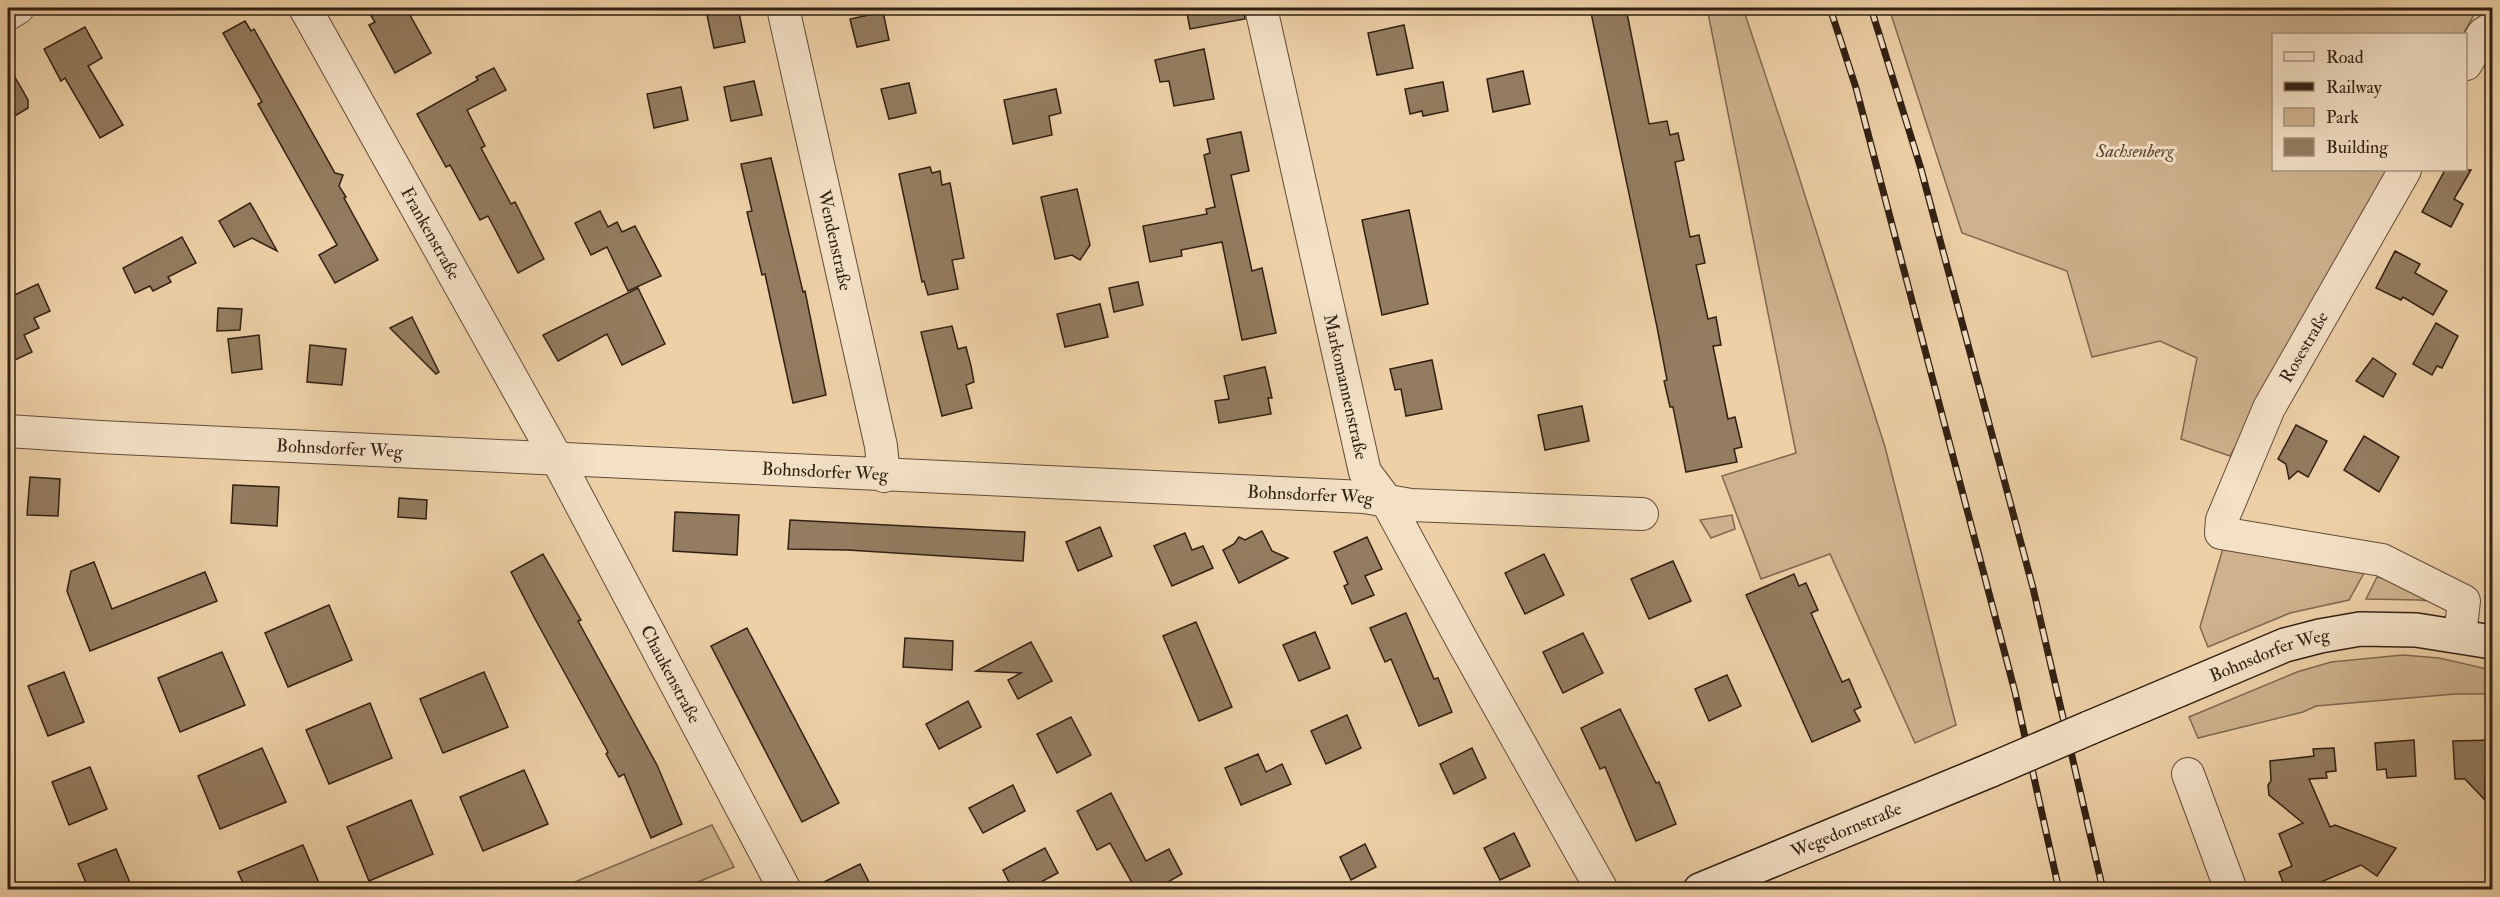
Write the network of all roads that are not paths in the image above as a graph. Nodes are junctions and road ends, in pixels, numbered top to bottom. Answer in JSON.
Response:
{"nodes":[{"id":1,"x":18,"y":8,"type":"edge"},
{"id":2,"x":305,"y":8,"type":"edge"},
{"id":3,"x":783,"y":8,"type":"edge"},
{"id":4,"x":1261,"y":8,"type":"edge"},
{"id":5,"x":8,"y":14,"type":"edge"},
{"id":6,"x":2493,"y":28,"type":"edge"},
{"id":7,"x":2467,"y":62,"type":"edge"},
{"id":8,"x":2404,"y":171,"type":"edge"},
{"id":9,"x":8,"y":431,"type":"edge"},
{"id":10,"x":557,"y":459,"type":"junction"},
{"id":11,"x":884,"y":476,"type":"junction"},
{"id":12,"x":1386,"y":500,"type":"junction"},
{"id":13,"x":1642,"y":514,"type":"dead end"},
{"id":14,"x":2460,"y":635,"type":"junction"},
{"id":15,"x":2493,"y":642,"type":"edge"},
{"id":16,"x":1991,"y":770,"type":"joint"},
{"id":17,"x":2188,"y":774,"type":"dead end"},
{"id":18,"x":785,"y":890,"type":"edge"},
{"id":19,"x":1602,"y":890,"type":"edge"},
{"id":20,"x":1700,"y":890,"type":"edge"},
{"id":21,"x":2231,"y":890,"type":"edge"}],
"edges":[{"from":1,"to":5,"type":"street"},
{"from":2,"to":10,"type":"street","name":"Frankenstraße"},
{"from":3,"to":11,"type":"street","name":"Wendenstraße"},
{"from":4,"to":12,"type":"street","name":"Markomannenstraße"},
{"from":6,"to":7,"type":"street"},
{"from":8,"to":14,"type":"street","name":"Rosestraße"},
{"from":9,"to":10,"type":"street","name":"Bohnsdorfer Weg"},
{"from":10,"to":11,"type":"street","name":"Bohnsdorfer Weg"},
{"from":10,"to":18,"type":"street","name":"Chaukenstraße"},
{"from":11,"to":12,"type":"street","name":"Bohnsdorfer Weg"},
{"from":12,"to":13,"type":"street","name":"Bohnsdorfer Weg"},
{"from":12,"to":19,"type":"street","name":"Markomannenstraße"},
{"from":14,"to":15,"type":"street","name":"Bohnsdorfer Weg"},
{"from":14,"to":16,"type":"street","name":"Bohnsdorfer Weg","bridge":true},
{"from":16,"to":20,"type":"street","name":"Wegedornstraße"},
{"from":17,"to":21,"type":"street"}]}
